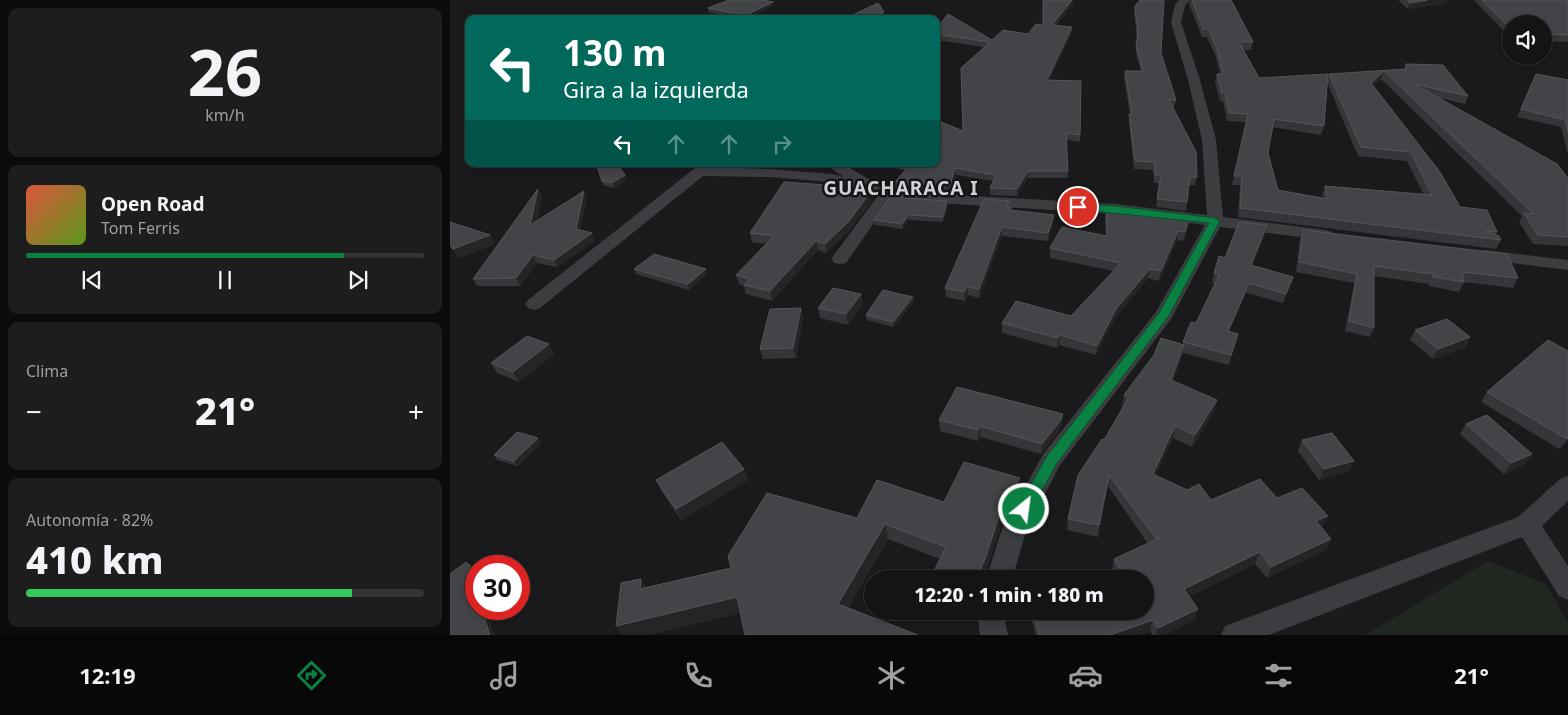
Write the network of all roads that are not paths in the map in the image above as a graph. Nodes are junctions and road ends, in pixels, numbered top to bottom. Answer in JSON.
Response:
{"nodes":[{"id":1,"x":1185,"y":0,"type":"edge"},
{"id":2,"x":838,"y":167,"type":"edge"},
{"id":3,"x":886,"y":195,"type":"junction"},
{"id":4,"x":1215,"y":221,"type":"junction"},
{"id":5,"x":1342,"y":237,"type":"edge"},
{"id":6,"x":1470,"y":253,"type":"edge"},
{"id":7,"x":840,"y":259,"type":"dead end"},
{"id":8,"x":1568,"y":265,"type":"edge"},
{"id":9,"x":534,"y":304,"type":"dead end"},
{"id":10,"x":1568,"y":486,"type":"edge"},
{"id":11,"x":1527,"y":524,"type":"junction"},
{"id":12,"x":1002,"y":570,"type":"edge"},
{"id":13,"x":1568,"y":588,"type":"edge"},
{"id":14,"x":992,"y":620,"type":"edge"},
{"id":15,"x":994,"y":635,"type":"edge"},
{"id":16,"x":1235,"y":635,"type":"edge"}],
"edges":[{"from":1,"to":4,"type":"street"},
{"from":2,"to":3,"type":"street"},
{"from":3,"to":4,"type":"street"},
{"from":3,"to":7,"type":"street"},
{"from":3,"to":9,"type":"street"},
{"from":4,"to":5,"type":"street"},
{"from":4,"to":12,"type":"street"},
{"from":6,"to":8,"type":"street"},
{"from":10,"to":11,"type":"street"},
{"from":11,"to":13,"type":"street"},
{"from":11,"to":16,"type":"street"},
{"from":14,"to":15,"type":"street"}]}
